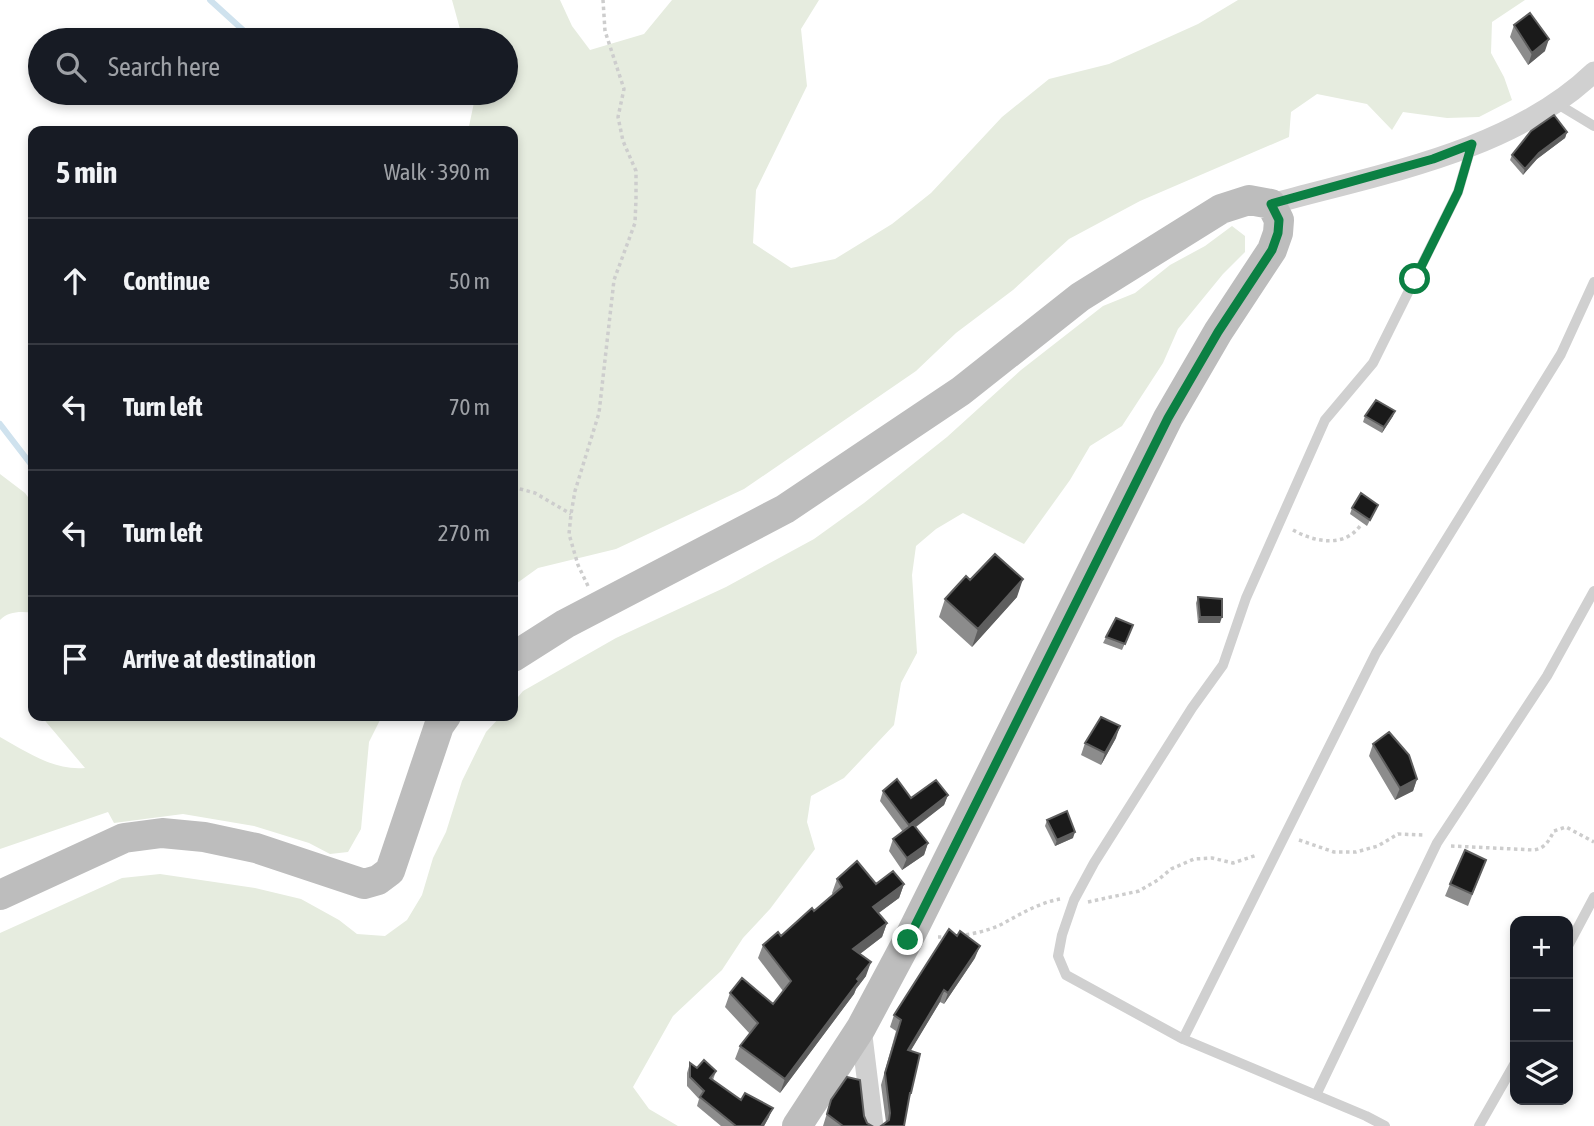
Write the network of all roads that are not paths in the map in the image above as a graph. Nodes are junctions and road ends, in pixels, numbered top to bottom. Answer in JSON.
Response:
{"nodes":[{"id":1,"x":1594,"y":72,"type":"edge"},
{"id":2,"x":1556,"y":103,"type":"junction"},
{"id":3,"x":1594,"y":126,"type":"edge"},
{"id":4,"x":1472,"y":144,"type":"junction"},
{"id":5,"x":1271,"y":204,"type":"junction"},
{"id":6,"x":1594,"y":282,"type":"edge"},
{"id":7,"x":1594,"y":591,"type":"edge"},
{"id":8,"x":518,"y":654,"type":"edge"},
{"id":9,"x":442,"y":721,"type":"edge"},
{"id":10,"x":0,"y":895,"type":"edge"},
{"id":11,"x":1594,"y":897,"type":"edge"},
{"id":12,"x":1573,"y":937,"type":"edge"},
{"id":13,"x":862,"y":1028,"type":"junction"},
{"id":14,"x":1183,"y":1039,"type":"junction"},
{"id":15,"x":1510,"y":1072,"type":"edge"},
{"id":16,"x":1316,"y":1095,"type":"junction"},
{"id":17,"x":797,"y":1126,"type":"edge"},
{"id":18,"x":873,"y":1126,"type":"edge"},
{"id":19,"x":1385,"y":1126,"type":"edge"},
{"id":20,"x":1479,"y":1126,"type":"edge"}],
"edges":[{"from":1,"to":2,"type":"street"},
{"from":2,"to":3,"type":"lane"},
{"from":2,"to":4,"type":"street"},
{"from":4,"to":5,"type":"street"},
{"from":4,"to":14,"type":"lane"},
{"from":5,"to":8,"type":"main road"},
{"from":5,"to":13,"type":"main road"},
{"from":6,"to":14,"type":"lane"},
{"from":7,"to":16,"type":"lane"},
{"from":9,"to":10,"type":"main road"},
{"from":11,"to":12,"type":"lane"},
{"from":13,"to":17,"type":"main road"},
{"from":13,"to":18,"type":"street"},
{"from":14,"to":16,"type":"lane"},
{"from":15,"to":20,"type":"lane"},
{"from":16,"to":19,"type":"lane"}]}
